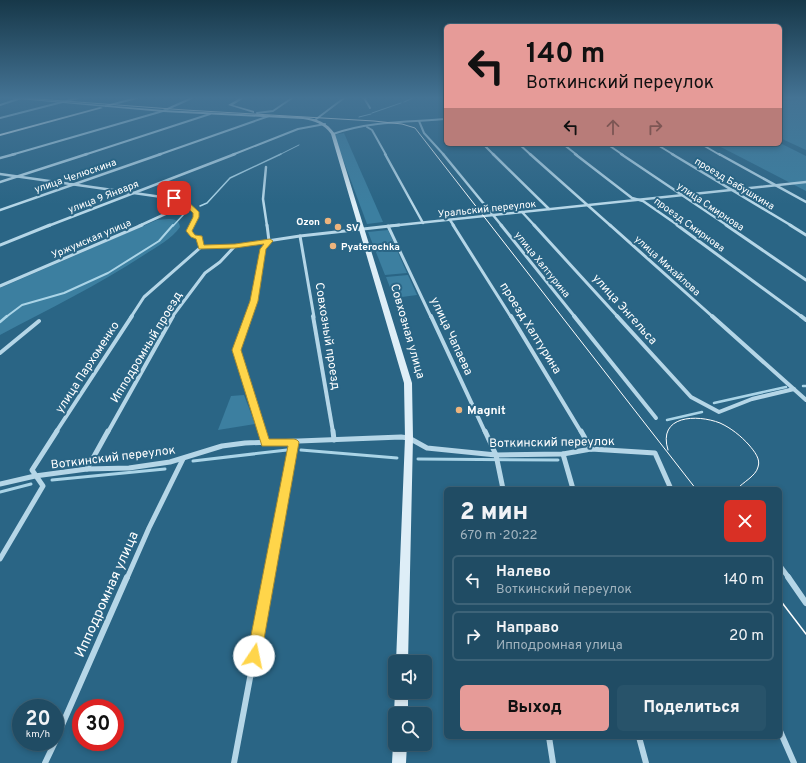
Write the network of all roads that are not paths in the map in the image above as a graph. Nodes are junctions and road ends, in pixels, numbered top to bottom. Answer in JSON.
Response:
{"nodes":[{"id":1,"x":85,"y":134,"type":"edge"},
{"id":2,"x":149,"y":134,"type":"edge"},
{"id":3,"x":219,"y":134,"type":"edge"},
{"id":4,"x":286,"y":134,"type":"edge"},
{"id":5,"x":333,"y":134,"type":"edge"},
{"id":6,"x":374,"y":134,"type":"edge"},
{"id":7,"x":425,"y":134,"type":"edge"},
{"id":8,"x":485,"y":146,"type":"edge"},
{"id":9,"x":521,"y":146,"type":"edge"},
{"id":10,"x":566,"y":146,"type":"edge"},
{"id":11,"x":610,"y":146,"type":"edge"},
{"id":12,"x":659,"y":146,"type":"edge"},
{"id":13,"x":705,"y":146,"type":"edge"},
{"id":14,"x":0,"y":158,"type":"edge"},
{"id":15,"x":266,"y":167,"type":"dead end"},
{"id":16,"x":0,"y":174,"type":"edge"},
{"id":17,"x":18,"y":176,"type":"junction"},
{"id":18,"x":0,"y":182,"type":"edge"},
{"id":19,"x":806,"y":182,"type":"edge"},
{"id":20,"x":74,"y":184,"type":"junction"},
{"id":21,"x":776,"y":185,"type":"junction"},
{"id":22,"x":731,"y":190,"type":"junction"},
{"id":23,"x":136,"y":192,"type":"junction"},
{"id":24,"x":681,"y":195,"type":"junction"},
{"id":25,"x":637,"y":200,"type":"junction"},
{"id":26,"x":806,"y":202,"type":"edge"},
{"id":27,"x":187,"y":204,"type":"junction"},
{"id":28,"x":588,"y":205,"type":"junction"},
{"id":29,"x":549,"y":209,"type":"junction"},
{"id":30,"x":0,"y":210,"type":"edge"},
{"id":31,"x":522,"y":212,"type":"junction"},
{"id":32,"x":492,"y":215,"type":"junction"},
{"id":33,"x":450,"y":220,"type":"junction"},
{"id":34,"x":423,"y":223,"type":"junction"},
{"id":35,"x":388,"y":226,"type":"junction"},
{"id":36,"x":362,"y":229,"type":"junction"},
{"id":37,"x":806,"y":234,"type":"edge"},
{"id":38,"x":300,"y":236,"type":"junction"},
{"id":39,"x":270,"y":241,"type":"junction"},
{"id":40,"x":0,"y":245,"type":"edge"},
{"id":41,"x":235,"y":246,"type":"junction"},
{"id":42,"x":201,"y":247,"type":"junction"},
{"id":43,"x":806,"y":280,"type":"edge"},
{"id":44,"x":0,"y":286,"type":"edge"},
{"id":45,"x":806,"y":320,"type":"edge"},
{"id":46,"x":39,"y":321,"type":"dead end"},
{"id":47,"x":0,"y":353,"type":"edge"},
{"id":48,"x":794,"y":389,"type":"junction"},
{"id":49,"x":805,"y":398,"type":"edge"},
{"id":50,"x":656,"y":418,"type":"dead end"},
{"id":51,"x":409,"y":438,"type":"junction"},
{"id":52,"x":334,"y":440,"type":"junction"},
{"id":53,"x":294,"y":442,"type":"junction"},
{"id":54,"x":266,"y":443,"type":"junction"},
{"id":55,"x":591,"y":449,"type":"junction"},
{"id":56,"x":563,"y":454,"type":"junction"},
{"id":57,"x":496,"y":455,"type":"junction"},
{"id":58,"x":183,"y":459,"type":"junction"},
{"id":59,"x":86,"y":469,"type":"junction"},
{"id":60,"x":34,"y":476,"type":"junction"},
{"id":61,"x":0,"y":484,"type":"edge"},
{"id":62,"x":503,"y":487,"type":"edge"},
{"id":63,"x":572,"y":487,"type":"edge"},
{"id":64,"x":670,"y":487,"type":"edge"},
{"id":65,"x":0,"y":559,"type":"edge"},
{"id":66,"x":782,"y":569,"type":"edge"},
{"id":67,"x":806,"y":604,"type":"edge"},
{"id":68,"x":402,"y":655,"type":"edge"},
{"id":69,"x":64,"y":722,"type":"edge"},
{"id":70,"x":782,"y":736,"type":"edge"},
{"id":71,"x":548,"y":739,"type":"edge"},
{"id":72,"x":640,"y":739,"type":"edge"},
{"id":73,"x":51,"y":751,"type":"edge"},
{"id":74,"x":400,"y":751,"type":"edge"},
{"id":75,"x":45,"y":763,"type":"edge"},
{"id":76,"x":234,"y":763,"type":"edge"},
{"id":77,"x":399,"y":763,"type":"edge"},
{"id":78,"x":553,"y":763,"type":"edge"},
{"id":79,"x":646,"y":763,"type":"edge"},
{"id":80,"x":794,"y":763,"type":"edge"}],
"edges":[{"from":1,"to":14,"type":"street"},
{"from":2,"to":17,"type":"street"},
{"from":3,"to":20,"type":"street","name":"улица Челюскина"},
{"from":4,"to":23,"type":"street","name":"улица 9 Января"},
{"from":5,"to":36,"type":"street","name":"Совхозная улица"},
{"from":6,"to":34,"type":"street"},
{"from":7,"to":32,"type":"street","name":"улица Халтурина"},
{"from":8,"to":29,"type":"street"},
{"from":9,"to":28,"type":"street","name":"улица Михайлова"},
{"from":10,"to":25,"type":"street","name":"проезд Смирнова"},
{"from":11,"to":24,"type":"street","name":"улица Смирнова"},
{"from":12,"to":22,"type":"street","name":"проезд Бабушкина"},
{"from":13,"to":21,"type":"street"},
{"from":15,"to":39,"type":"street"},
{"from":16,"to":17,"type":"street"},
{"from":17,"to":18,"type":"street"},
{"from":17,"to":20,"type":"street"},
{"from":19,"to":21,"type":"street","name":"Уральский переулок"},
{"from":20,"to":23,"type":"street"},
{"from":20,"to":30,"type":"street","name":"улица Челюскина"},
{"from":21,"to":22,"type":"street","name":"Уральский переулок"},
{"from":21,"to":26,"type":"street"},
{"from":22,"to":24,"type":"street","name":"Уральский переулок"},
{"from":22,"to":37,"type":"street","name":"проезд Бабушкина"},
{"from":23,"to":27,"type":"street"},
{"from":23,"to":40,"type":"street","name":"улица 9 Января"},
{"from":24,"to":25,"type":"street","name":"Уральский переулок"},
{"from":24,"to":43,"type":"street","name":"улица Смирнова"},
{"from":25,"to":28,"type":"street","name":"Уральский переулок"},
{"from":25,"to":45,"type":"street","name":"проезд Смирнова"},
{"from":27,"to":42,"type":"street"},
{"from":27,"to":44,"type":"street","name":"Уржумская улица"},
{"from":28,"to":29,"type":"street","name":"Уральский переулок"},
{"from":28,"to":48,"type":"street","name":"улица Михайлова"},
{"from":29,"to":31,"type":"street","name":"Уральский переулок"},
{"from":31,"to":32,"type":"street","name":"Уральский переулок"},
{"from":31,"to":48,"type":"street","name":"улица Энгельса"},
{"from":32,"to":33,"type":"street","name":"Уральский переулок"},
{"from":32,"to":50,"type":"street","name":"улица Халтурина"},
{"from":33,"to":34,"type":"street","name":"Уральский переулок"},
{"from":33,"to":55,"type":"street","name":"проезд Халтурина"},
{"from":34,"to":35,"type":"street","name":"Уральский переулок"},
{"from":35,"to":36,"type":"street","name":"Уральский переулок"},
{"from":35,"to":57,"type":"street","name":"улица Чапаева"},
{"from":36,"to":38,"type":"street","name":"Уральский переулок"},
{"from":36,"to":51,"type":"street","name":"Совхозная улица"},
{"from":38,"to":39,"type":"street","name":"Уральский переулок"},
{"from":38,"to":52,"type":"street","name":"Совхозный проезд"},
{"from":39,"to":41,"type":"street","name":"Уральский переулок"},
{"from":39,"to":54,"type":"street"},
{"from":41,"to":42,"type":"street","name":"Уральский переулок"},
{"from":41,"to":59,"type":"street","name":"Ипподромный проезд"},
{"from":42,"to":60,"type":"street","name":"улица Пархоменко"},
{"from":46,"to":47,"type":"street"},
{"from":48,"to":49,"type":"street","name":"улица Михайлова"},
{"from":51,"to":52,"type":"street","name":"Воткинский переулок"},
{"from":51,"to":57,"type":"street","name":"Воткинский переулок"},
{"from":51,"to":68,"type":"street","name":"Совхозная улица"},
{"from":52,"to":53,"type":"street","name":"Воткинский переулок"},
{"from":53,"to":54,"type":"street","name":"Воткинский переулок"},
{"from":53,"to":76,"type":"street"},
{"from":54,"to":58,"type":"street","name":"Воткинский переулок"},
{"from":55,"to":56,"type":"street","name":"Воткинский переулок"},
{"from":55,"to":64,"type":"street","name":"Воткинский переулок"},
{"from":56,"to":57,"type":"street","name":"Воткинский переулок"},
{"from":56,"to":63,"type":"street"},
{"from":57,"to":62,"type":"street","name":"улица Чапаева"},
{"from":58,"to":59,"type":"street","name":"Воткинский переулок"},
{"from":58,"to":69,"type":"street","name":"Ипподромная улица"},
{"from":59,"to":60,"type":"street","name":"Воткинский переулок"},
{"from":60,"to":61,"type":"street","name":"Воткинский переулок"},
{"from":60,"to":65,"type":"street"},
{"from":66,"to":67,"type":"street"},
{"from":70,"to":80,"type":"street"},
{"from":71,"to":78,"type":"street"},
{"from":72,"to":79,"type":"street"},
{"from":73,"to":75,"type":"street","name":"Ипподромная улица"},
{"from":74,"to":77,"type":"street"}]}
